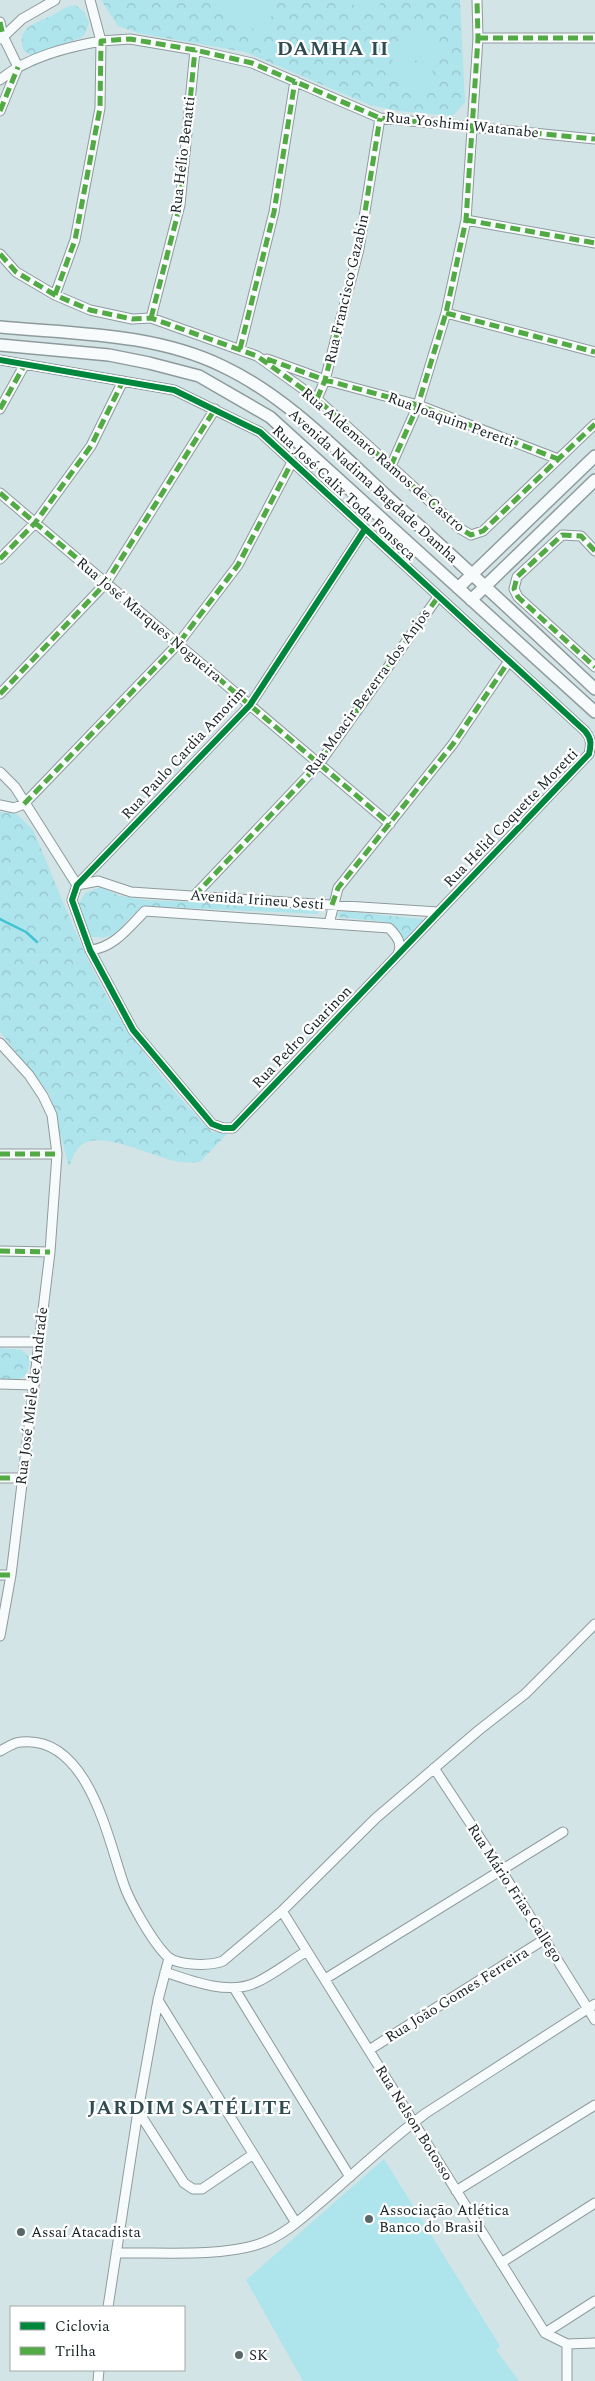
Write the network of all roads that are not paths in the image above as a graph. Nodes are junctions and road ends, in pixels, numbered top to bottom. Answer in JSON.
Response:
{"nodes":[{"id":1,"x":56,"y":0,"type":"edge"},
{"id":2,"x":90,"y":0,"type":"edge"},
{"id":3,"x":476,"y":0,"type":"edge"},
{"id":4,"x":0,"y":22,"type":"edge"},
{"id":5,"x":2,"y":38,"type":"edge"},
{"id":6,"x":478,"y":38,"type":"junction"},
{"id":7,"x":595,"y":38,"type":"edge"},
{"id":8,"x":102,"y":42,"type":"junction"},
{"id":9,"x":195,"y":50,"type":"junction"},
{"id":10,"x":18,"y":67,"type":"junction"},
{"id":11,"x":0,"y":80,"type":"edge"},
{"id":12,"x":295,"y":81,"type":"junction"},
{"id":13,"x":0,"y":111,"type":"edge"},
{"id":14,"x":380,"y":118,"type":"junction"},
{"id":15,"x":473,"y":128,"type":"junction"},
{"id":16,"x":595,"y":139,"type":"edge"},
{"id":17,"x":466,"y":220,"type":"junction"},
{"id":18,"x":595,"y":243,"type":"edge"},
{"id":19,"x":0,"y":254,"type":"edge"},
{"id":20,"x":55,"y":295,"type":"junction"},
{"id":21,"x":446,"y":312,"type":"junction"},
{"id":22,"x":152,"y":318,"type":"junction"},
{"id":23,"x":0,"y":326,"type":"edge"},
{"id":24,"x":0,"y":345,"type":"edge"},
{"id":25,"x":240,"y":349,"type":"junction"},
{"id":26,"x":595,"y":352,"type":"edge"},
{"id":27,"x":257,"y":356,"type":"junction"},
{"id":28,"x":0,"y":360,"type":"edge"},
{"id":29,"x":26,"y":364,"type":"junction"},
{"id":30,"x":325,"y":380,"type":"junction"},
{"id":31,"x":123,"y":381,"type":"junction"},
{"id":32,"x":317,"y":399,"type":"junction"},
{"id":33,"x":418,"y":405,"type":"junction"},
{"id":34,"x":215,"y":409,"type":"junction"},
{"id":35,"x":0,"y":410,"type":"edge"},
{"id":36,"x":595,"y":424,"type":"edge"},
{"id":37,"x":595,"y":456,"type":"edge"},
{"id":38,"x":558,"y":459,"type":"junction"},
{"id":39,"x":292,"y":462,"type":"junction"},
{"id":40,"x":391,"y":466,"type":"junction"},
{"id":41,"x":595,"y":480,"type":"edge"},
{"id":42,"x":0,"y":493,"type":"edge"},
{"id":43,"x":546,"y":503,"type":"junction"},
{"id":44,"x":559,"y":516,"type":"junction"},
{"id":45,"x":35,"y":523,"type":"junction"},
{"id":46,"x":366,"y":529,"type":"junction"},
{"id":47,"x":595,"y":550,"type":"edge"},
{"id":48,"x":0,"y":559,"type":"edge"},
{"id":49,"x":472,"y":575,"type":"junction"},
{"id":50,"x":106,"y":583,"type":"junction"},
{"id":51,"x":485,"y":587,"type":"junction"},
{"id":52,"x":458,"y":588,"type":"junction"},
{"id":53,"x":438,"y":596,"type":"junction"},
{"id":54,"x":471,"y":600,"type":"junction"},
{"id":55,"x":178,"y":644,"type":"junction"},
{"id":56,"x":509,"y":662,"type":"junction"},
{"id":57,"x":595,"y":667,"type":"edge"},
{"id":58,"x":595,"y":689,"type":"edge"},
{"id":59,"x":0,"y":694,"type":"edge"},
{"id":60,"x":250,"y":705,"type":"junction"},
{"id":61,"x":595,"y":712,"type":"edge"},
{"id":62,"x":590,"y":737,"type":"joint"},
{"id":63,"x":319,"y":764,"type":"junction"},
{"id":64,"x":0,"y":772,"type":"edge"},
{"id":65,"x":24,"y":804,"type":"junction"},
{"id":66,"x":0,"y":805,"type":"edge"},
{"id":67,"x":390,"y":824,"type":"junction"},
{"id":68,"x":77,"y":886,"type":"junction"},
{"id":69,"x":194,"y":896,"type":"junction"},
{"id":70,"x":332,"y":905,"type":"junction"},
{"id":71,"x":438,"y":912,"type":"junction"},
{"id":72,"x":328,"y":924,"type":"junction"},
{"id":73,"x":90,"y":950,"type":"junction"},
{"id":74,"x":397,"y":956,"type":"junction"},
{"id":75,"x":0,"y":1043,"type":"edge"},
{"id":76,"x":0,"y":1154,"type":"edge"},
{"id":77,"x":57,"y":1154,"type":"junction"},
{"id":78,"x":0,"y":1251,"type":"edge"},
{"id":79,"x":50,"y":1252,"type":"junction"},
{"id":80,"x":0,"y":1342,"type":"edge"},
{"id":81,"x":39,"y":1342,"type":"junction"},
{"id":82,"x":0,"y":1384,"type":"edge"},
{"id":83,"x":33,"y":1384,"type":"junction"},
{"id":84,"x":0,"y":1478,"type":"edge"},
{"id":85,"x":22,"y":1478,"type":"junction"},
{"id":86,"x":0,"y":1575,"type":"edge"},
{"id":87,"x":11,"y":1576,"type":"junction"},
{"id":88,"x":595,"y":1624,"type":"edge"},
{"id":89,"x":0,"y":1636,"type":"edge"},
{"id":90,"x":0,"y":1751,"type":"edge"},
{"id":91,"x":434,"y":1768,"type":"junction"},
{"id":92,"x":563,"y":1832,"type":"dead end"},
{"id":93,"x":501,"y":1870,"type":"junction"},
{"id":94,"x":282,"y":1911,"type":"junction"},
{"id":95,"x":545,"y":1939,"type":"junction"},
{"id":96,"x":307,"y":1951,"type":"junction"},
{"id":97,"x":169,"y":1958,"type":"junction"},
{"id":98,"x":164,"y":1972,"type":"junction"},
{"id":99,"x":324,"y":1979,"type":"junction"},
{"id":100,"x":234,"y":1988,"type":"junction"},
{"id":101,"x":158,"y":2000,"type":"junction"},
{"id":102,"x":591,"y":2006,"type":"edge"},
{"id":103,"x":595,"y":2020,"type":"edge"},
{"id":104,"x":369,"y":2050,"type":"junction"},
{"id":105,"x":595,"y":2105,"type":"edge"},
{"id":106,"x":138,"y":2111,"type":"junction"},
{"id":107,"x":414,"y":2122,"type":"junction"},
{"id":108,"x":252,"y":2156,"type":"junction"},
{"id":109,"x":350,"y":2177,"type":"junction"},
{"id":110,"x":456,"y":2191,"type":"junction"},
{"id":111,"x":595,"y":2203,"type":"edge"},
{"id":112,"x":296,"y":2223,"type":"junction"},
{"id":113,"x":116,"y":2253,"type":"junction"},
{"id":114,"x":501,"y":2263,"type":"junction"},
{"id":115,"x":595,"y":2301,"type":"edge"},
{"id":116,"x":108,"y":2306,"type":"edge"},
{"id":117,"x":545,"y":2333,"type":"junction"},
{"id":118,"x":595,"y":2343,"type":"edge"},
{"id":119,"x":567,"y":2344,"type":"junction"},
{"id":120,"x":567,"y":2381,"type":"edge"}],
"edges":[{"from":1,"to":5,"type":"street"},
{"from":2,"to":8,"type":"street"},
{"from":3,"to":6,"type":"street"},
{"from":4,"to":5,"type":"street"},
{"from":5,"to":10,"type":"street"},
{"from":6,"to":7,"type":"street"},
{"from":6,"to":15,"type":"street"},
{"from":8,"to":9,"type":"street","name":"Rua Yoshimi Watanabe"},
{"from":8,"to":10,"type":"street","name":"Rua Yoshimi Watanabe"},
{"from":8,"to":20,"type":"street"},
{"from":9,"to":12,"type":"street","name":"Rua Yoshimi Watanabe"},
{"from":9,"to":22,"type":"street","name":"Rua Hélio Benatti"},
{"from":10,"to":11,"type":"street","name":"Rua Yoshimi Watanabe"},
{"from":10,"to":13,"type":"street"},
{"from":12,"to":14,"type":"street","name":"Rua Yoshimi Watanabe"},
{"from":12,"to":25,"type":"street"},
{"from":14,"to":15,"type":"street","name":"Rua Yoshimi Watanabe"},
{"from":14,"to":30,"type":"street","name":"Rua Francisco Gazabin"},
{"from":15,"to":16,"type":"street","name":"Rua Yoshimi Watanabe"},
{"from":15,"to":17,"type":"street"},
{"from":17,"to":18,"type":"street"},
{"from":17,"to":21,"type":"street"},
{"from":19,"to":20,"type":"street","name":"Rua Aldemaro Ramos de Castro"},
{"from":20,"to":22,"type":"street","name":"Rua Aldemaro Ramos de Castro"},
{"from":21,"to":26,"type":"street"},
{"from":21,"to":33,"type":"street"},
{"from":22,"to":25,"type":"street","name":"Rua Aldemaro Ramos de Castro"},
{"from":23,"to":49,"type":"street","name":"Avenida Nadima Bagdade Damha"},
{"from":24,"to":52,"type":"street","name":"Avenida Nadima Bagdade Damha"},
{"from":25,"to":27,"type":"street","name":"Rua Aldemaro Ramos de Castro"},
{"from":27,"to":30,"type":"street","name":"Rua Joaquim Peretti"},
{"from":27,"to":32,"type":"street","name":"Rua Aldemaro Ramos de Castro"},
{"from":28,"to":29,"type":"street","name":"Rua José Calix Toda Fonseca"},
{"from":29,"to":31,"type":"street","name":"Rua José Calix Toda Fonseca"},
{"from":29,"to":35,"type":"street"},
{"from":30,"to":32,"type":"street","name":"Rua Francisco Gazabin"},
{"from":30,"to":33,"type":"street","name":"Rua Joaquim Peretti"},
{"from":31,"to":34,"type":"street","name":"Rua José Calix Toda Fonseca"},
{"from":31,"to":45,"type":"street"},
{"from":32,"to":40,"type":"street","name":"Rua Aldemaro Ramos de Castro"},
{"from":33,"to":38,"type":"street","name":"Rua Joaquim Peretti"},
{"from":33,"to":40,"type":"street"},
{"from":34,"to":39,"type":"street","name":"Rua José Calix Toda Fonseca"},
{"from":34,"to":50,"type":"street"},
{"from":36,"to":38,"type":"street"},
{"from":37,"to":43,"type":"street"},
{"from":38,"to":40,"type":"street","name":"Rua Aldemaro Ramos de Castro"},
{"from":39,"to":46,"type":"street","name":"Rua José Calix Toda Fonseca"},
{"from":39,"to":55,"type":"street"},
{"from":41,"to":44,"type":"street"},
{"from":42,"to":45,"type":"street","name":"Rua José Marques Nogueira"},
{"from":43,"to":44,"type":"street"},
{"from":43,"to":49,"type":"street"},
{"from":44,"to":51,"type":"street"},
{"from":45,"to":48,"type":"street"},
{"from":45,"to":50,"type":"street","name":"Rua José Marques Nogueira"},
{"from":46,"to":53,"type":"street","name":"Rua José Calix Toda Fonseca"},
{"from":46,"to":60,"type":"street","name":"Rua Paulo Cardia Amorim"},
{"from":47,"to":57,"type":"street"},
{"from":49,"to":51,"type":"street","name":"Avenida Nadima Bagdade Damha"},
{"from":49,"to":52,"type":"street"},
{"from":50,"to":55,"type":"street","name":"Rua José Marques Nogueira"},
{"from":50,"to":59,"type":"street"},
{"from":51,"to":54,"type":"street"},
{"from":51,"to":58,"type":"street","name":"Avenida Nadima Bagdade Damha"},
{"from":52,"to":54,"type":"street","name":"Avenida Nadima Bagdade Damha"},
{"from":53,"to":56,"type":"street","name":"Rua José Calix Toda Fonseca"},
{"from":53,"to":63,"type":"street","name":"Rua Moacir Bezerra dos Anjos"},
{"from":54,"to":61,"type":"street","name":"Avenida Nadima Bagdade Damha"},
{"from":55,"to":60,"type":"street","name":"Rua José Marques Nogueira"},
{"from":55,"to":65,"type":"street"},
{"from":56,"to":62,"type":"street","name":"Rua José Calix Toda Fonseca"},
{"from":56,"to":67,"type":"street"},
{"from":60,"to":63,"type":"street","name":"Rua José Marques Nogueira"},
{"from":60,"to":68,"type":"street","name":"Rua Paulo Cardia Amorim"},
{"from":62,"to":71,"type":"street","name":"Rua Helid Coquette Moretti"},
{"from":63,"to":67,"type":"street","name":"Rua José Marques Nogueira"},
{"from":63,"to":69,"type":"street","name":"Rua Moacir Bezerra dos Anjos"},
{"from":64,"to":65,"type":"street"},
{"from":65,"to":66,"type":"street"},
{"from":65,"to":68,"type":"street"},
{"from":67,"to":70,"type":"street"},
{"from":68,"to":69,"type":"street","name":"Avenida Irineu Sesti"},
{"from":68,"to":73,"type":"street"},
{"from":69,"to":70,"type":"street","name":"Avenida Irineu Sesti"},
{"from":70,"to":71,"type":"street","name":"Avenida Irineu Sesti"},
{"from":70,"to":72,"type":"street"},
{"from":71,"to":74,"type":"street","name":"Rua Helid Coquette Moretti"},
{"from":72,"to":73,"type":"street","name":"Avenida Irineu Sesti"},
{"from":72,"to":74,"type":"street","name":"Avenida Irineu Sesti"},
{"from":73,"to":74,"type":"street","name":"Rua Pedro Guarinon"},
{"from":75,"to":77,"type":"street","name":"Rua José Miele de Andrade"},
{"from":76,"to":77,"type":"street"},
{"from":77,"to":79,"type":"street","name":"Rua José Miele de Andrade"},
{"from":78,"to":79,"type":"street"},
{"from":79,"to":81,"type":"street","name":"Rua José Miele de Andrade"},
{"from":80,"to":81,"type":"street"},
{"from":81,"to":83,"type":"street","name":"Rua José Miele de Andrade"},
{"from":82,"to":83,"type":"street"},
{"from":83,"to":85,"type":"street","name":"Rua José Miele de Andrade"},
{"from":84,"to":85,"type":"street"},
{"from":85,"to":87,"type":"street","name":"Rua José Miele de Andrade"},
{"from":86,"to":87,"type":"street"},
{"from":87,"to":89,"type":"street","name":"Rua José Miele de Andrade"},
{"from":88,"to":91,"type":"street"},
{"from":90,"to":97,"type":"street"},
{"from":91,"to":93,"type":"street","name":"Rua Mário Frias Gallego"},
{"from":91,"to":94,"type":"street"},
{"from":92,"to":93,"type":"street"},
{"from":93,"to":95,"type":"street","name":"Rua Mário Frias Gallego"},
{"from":93,"to":99,"type":"street"},
{"from":94,"to":96,"type":"street","name":"Rua Nelson Botosso"},
{"from":94,"to":97,"type":"street"},
{"from":95,"to":102,"type":"street","name":"Rua Mário Frias Gallego"},
{"from":95,"to":104,"type":"street","name":"Rua João Gomes Ferreira"},
{"from":96,"to":99,"type":"street","name":"Rua Nelson Botosso"},
{"from":96,"to":100,"type":"street"},
{"from":97,"to":98,"type":"street"},
{"from":98,"to":100,"type":"street"},
{"from":98,"to":101,"type":"street"},
{"from":99,"to":104,"type":"street","name":"Rua Nelson Botosso"},
{"from":100,"to":109,"type":"street"},
{"from":101,"to":106,"type":"street"},
{"from":101,"to":108,"type":"street"},
{"from":102,"to":103,"type":"street","name":"Rua Mário Frias Gallego"},
{"from":102,"to":107,"type":"street"},
{"from":104,"to":107,"type":"street","name":"Rua Nelson Botosso"},
{"from":105,"to":110,"type":"street"},
{"from":106,"to":108,"type":"street"},
{"from":106,"to":113,"type":"street"},
{"from":107,"to":109,"type":"street"},
{"from":107,"to":110,"type":"street","name":"Rua Nelson Botosso"},
{"from":108,"to":112,"type":"street"},
{"from":109,"to":112,"type":"street"},
{"from":110,"to":114,"type":"street","name":"Rua Nelson Botosso"},
{"from":111,"to":114,"type":"street"},
{"from":112,"to":113,"type":"street"},
{"from":113,"to":116,"type":"street"},
{"from":114,"to":117,"type":"street","name":"Rua Nelson Botosso"},
{"from":115,"to":117,"type":"street"},
{"from":117,"to":119,"type":"street"},
{"from":118,"to":119,"type":"street"},
{"from":119,"to":120,"type":"street"}]}
